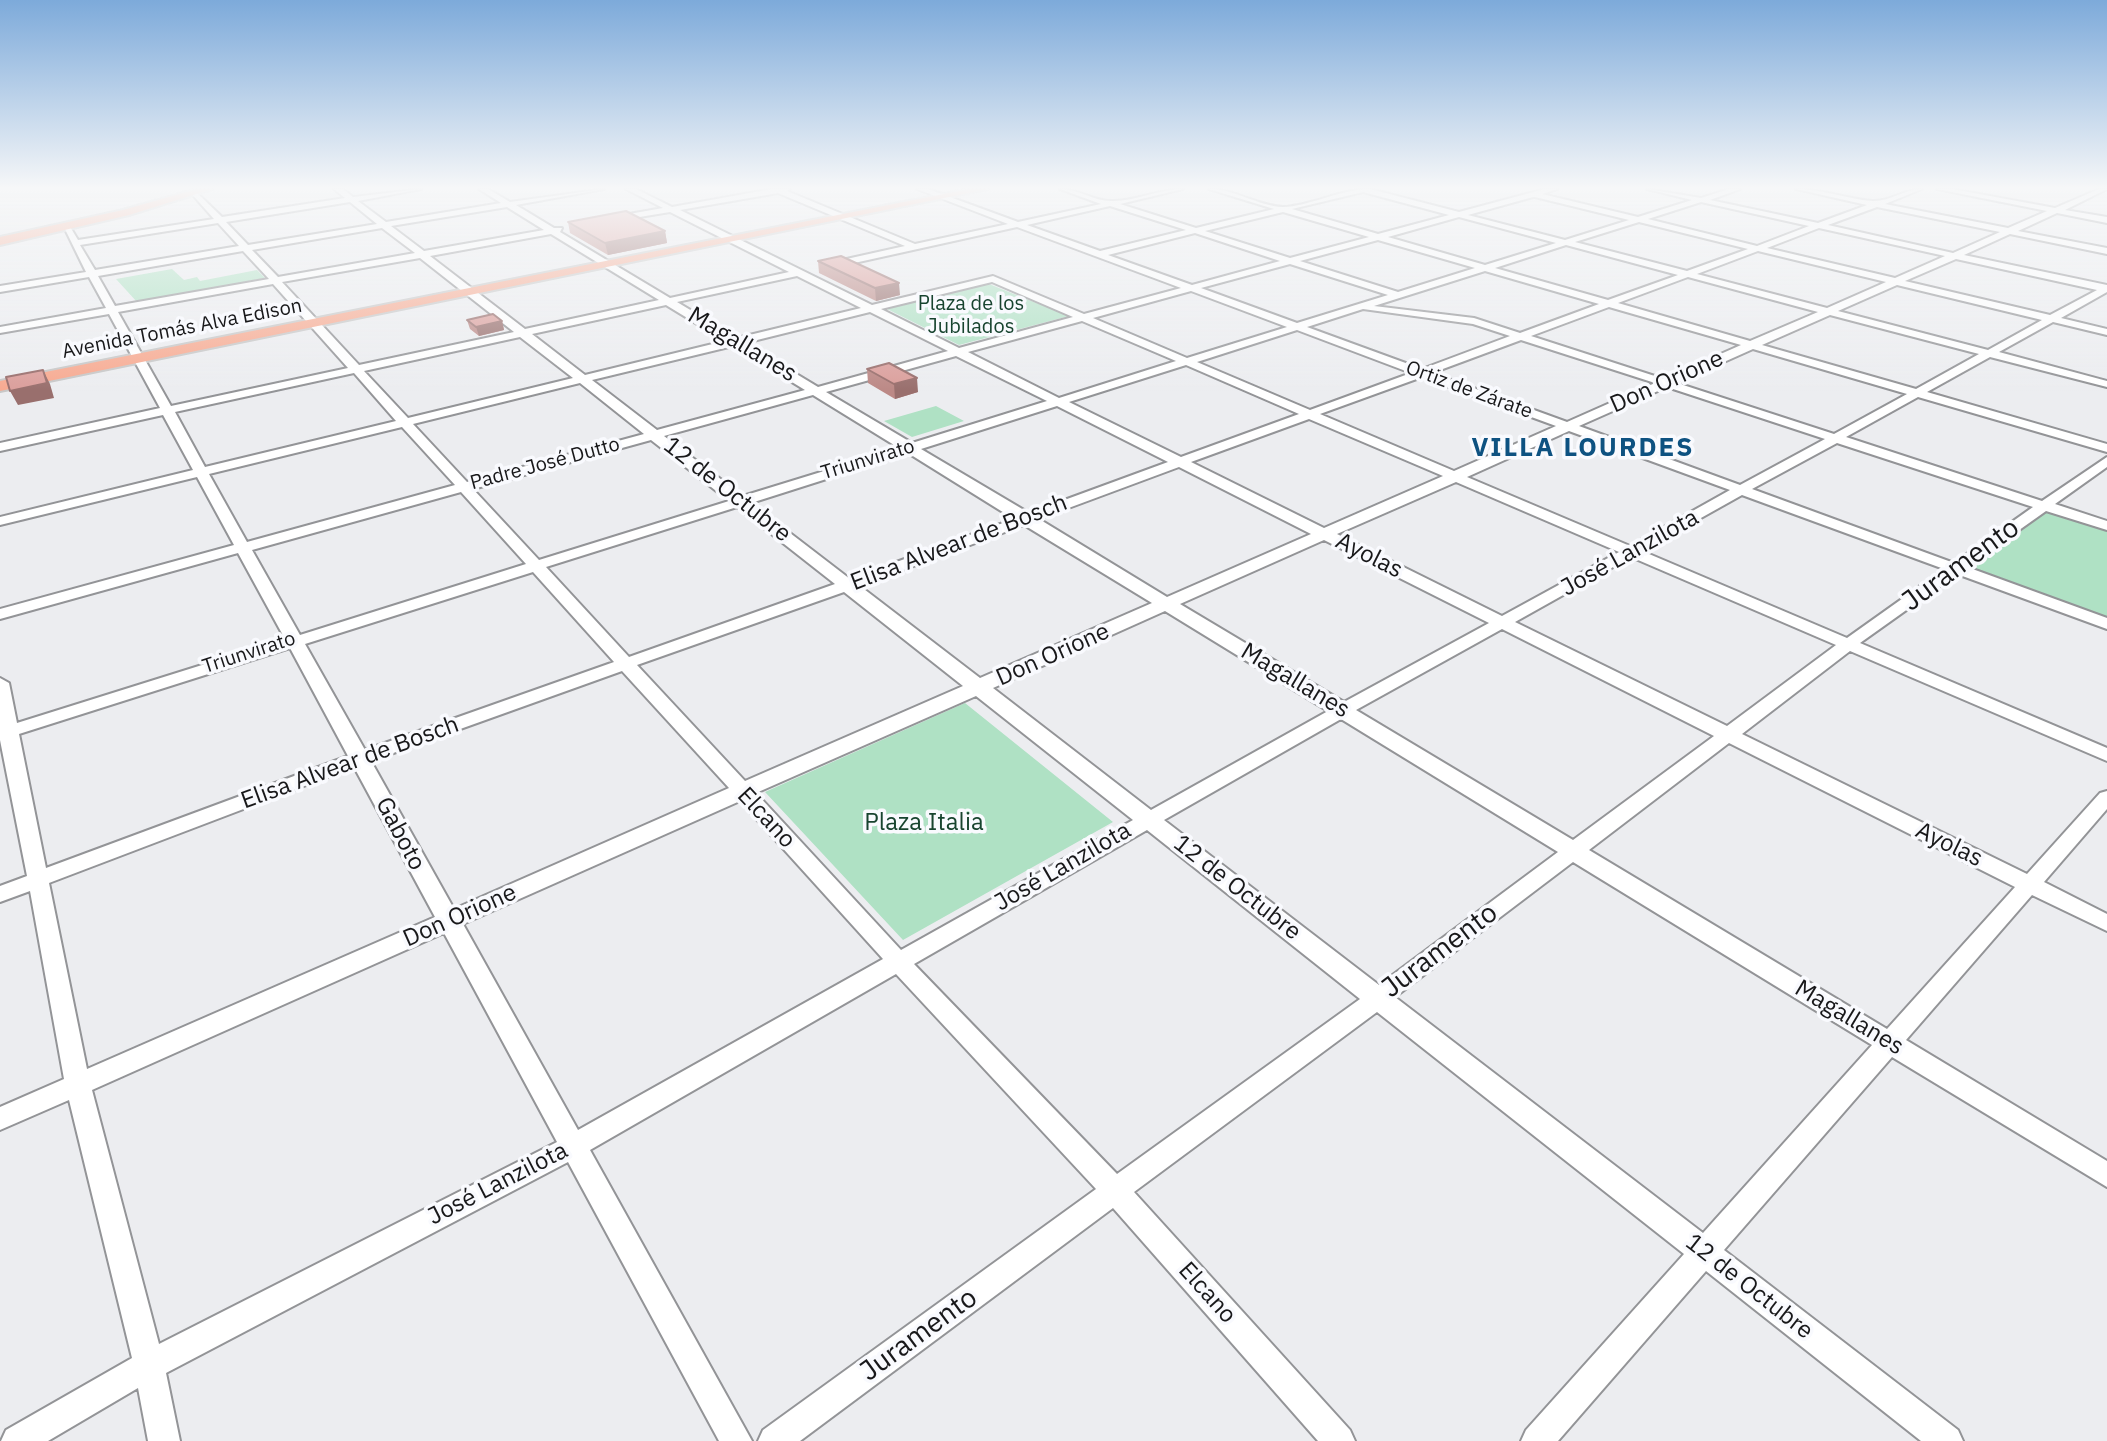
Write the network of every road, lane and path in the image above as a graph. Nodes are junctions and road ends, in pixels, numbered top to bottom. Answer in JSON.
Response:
{"nodes":[{"id":1,"x":82,"y":256,"type":"edge"},
{"id":2,"x":197,"y":256,"type":"edge"},
{"id":3,"x":253,"y":256,"type":"edge"},
{"id":4,"x":411,"y":256,"type":"edge"},
{"id":5,"x":426,"y":256,"type":"edge"},
{"id":6,"x":597,"y":256,"type":"edge"},
{"id":7,"x":643,"y":256,"type":"edge"},
{"id":8,"x":767,"y":256,"type":"edge"},
{"id":9,"x":871,"y":256,"type":"edge"},
{"id":10,"x":1106,"y":256,"type":"edge"},
{"id":11,"x":1275,"y":256,"type":"edge"},
{"id":12,"x":1307,"y":256,"type":"edge"},
{"id":13,"x":1444,"y":256,"type":"edge"},
{"id":14,"x":1521,"y":256,"type":"edge"},
{"id":15,"x":1618,"y":256,"type":"edge"},
{"id":16,"x":1734,"y":256,"type":"edge"},
{"id":17,"x":1792,"y":256,"type":"edge"},
{"id":18,"x":1954,"y":256,"type":"edge"},
{"id":19,"x":1955,"y":256,"type":"edge"},
{"id":20,"x":1290,"y":261,"type":"junction"},
{"id":21,"x":608,"y":263,"type":"junction"},
{"id":22,"x":1484,"y":268,"type":"junction"},
{"id":23,"x":799,"y":272,"type":"junction"},
{"id":24,"x":92,"y":274,"type":"junction"},
{"id":25,"x":1685,"y":274,"type":"junction"},
{"id":26,"x":275,"y":281,"type":"junction"},
{"id":27,"x":1897,"y":281,"type":"junction"},
{"id":28,"x":1193,"y":288,"type":"junction"},
{"id":29,"x":0,"y":289,"type":"edge"},
{"id":30,"x":2107,"y":289,"type":"edge"},
{"id":31,"x":470,"y":290,"type":"junction"},
{"id":32,"x":1397,"y":295,"type":"junction"},
{"id":33,"x":669,"y":301,"type":"junction"},
{"id":34,"x":1417,"y":301,"type":"dead end"},
{"id":35,"x":1606,"y":303,"type":"junction"},
{"id":36,"x":1359,"y":307,"type":"junction"},
{"id":37,"x":871,"y":308,"type":"junction"},
{"id":38,"x":112,"y":310,"type":"junction"},
{"id":39,"x":1827,"y":311,"type":"junction"},
{"id":40,"x":1081,"y":317,"type":"junction"},
{"id":41,"x":2053,"y":319,"type":"junction"},
{"id":42,"x":312,"y":321,"type":"junction"},
{"id":43,"x":1296,"y":326,"type":"junction"},
{"id":44,"x":0,"y":330,"type":"edge"},
{"id":45,"x":524,"y":332,"type":"junction"},
{"id":46,"x":2107,"y":332,"type":"edge"},
{"id":47,"x":1519,"y":335,"type":"junction"},
{"id":48,"x":737,"y":342,"type":"junction"},
{"id":49,"x":1751,"y":345,"type":"junction"},
{"id":50,"x":957,"y":351,"type":"junction"},
{"id":51,"x":1989,"y":354,"type":"junction"},
{"id":52,"x":138,"y":356,"type":"junction"},
{"id":53,"x":1188,"y":360,"type":"junction"},
{"id":54,"x":357,"y":369,"type":"junction"},
{"id":55,"x":1420,"y":372,"type":"junction"},
{"id":56,"x":585,"y":379,"type":"junction"},
{"id":57,"x":1666,"y":382,"type":"junction"},
{"id":58,"x":0,"y":383,"type":"edge"},
{"id":59,"x":2107,"y":384,"type":"edge"},
{"id":60,"x":816,"y":390,"type":"junction"},
{"id":61,"x":1918,"y":393,"type":"junction"},
{"id":62,"x":1057,"y":401,"type":"junction"},
{"id":63,"x":168,"y":411,"type":"junction"},
{"id":64,"x":1307,"y":413,"type":"junction"},
{"id":65,"x":406,"y":423,"type":"junction"},
{"id":66,"x":1568,"y":426,"type":"junction"},
{"id":67,"x":656,"y":434,"type":"junction"},
{"id":68,"x":1835,"y":439,"type":"junction"},
{"id":69,"x":0,"y":447,"type":"edge"},
{"id":70,"x":910,"y":447,"type":"junction"},
{"id":71,"x":2107,"y":448,"type":"edge"},
{"id":72,"x":1178,"y":461,"type":"junction"},
{"id":73,"x":2107,"y":461,"type":"edge"},
{"id":74,"x":203,"y":474,"type":"junction"},
{"id":75,"x":1455,"y":476,"type":"junction"},
{"id":76,"x":464,"y":487,"type":"junction"},
{"id":77,"x":1742,"y":490,"type":"junction"},
{"id":78,"x":739,"y":500,"type":"junction"},
{"id":79,"x":2044,"y":505,"type":"junction"},
{"id":80,"x":1026,"y":517,"type":"junction"},
{"id":81,"x":0,"y":521,"type":"edge"},
{"id":82,"x":2107,"y":526,"type":"edge"},
{"id":83,"x":1324,"y":533,"type":"junction"},
{"id":84,"x":243,"y":547,"type":"junction"},
{"id":85,"x":1632,"y":552,"type":"junction"},
{"id":86,"x":535,"y":564,"type":"junction"},
{"id":87,"x":1957,"y":569,"type":"junction"},
{"id":88,"x":848,"y":585,"type":"junction"},
{"id":89,"x":1167,"y":603,"type":"junction"},
{"id":90,"x":0,"y":614,"type":"edge"},
{"id":91,"x":1503,"y":623,"type":"junction"},
{"id":92,"x":2107,"y":624,"type":"edge"},
{"id":93,"x":294,"y":639,"type":"junction"},
{"id":94,"x":1850,"y":643,"type":"junction"},
{"id":95,"x":626,"y":664,"type":"junction"},
{"id":96,"x":0,"y":683,"type":"edge"},
{"id":97,"x":980,"y":688,"type":"junction"},
{"id":98,"x":1343,"y":710,"type":"junction"},
{"id":99,"x":4,"y":732,"type":"edge"},
{"id":100,"x":1728,"y":735,"type":"junction"},
{"id":101,"x":2107,"y":755,"type":"edge"},
{"id":102,"x":360,"y":758,"type":"junction"},
{"id":103,"x":741,"y":791,"type":"junction"},
{"id":104,"x":2107,"y":797,"type":"edge"},
{"id":105,"x":1148,"y":819,"type":"junction"},
{"id":106,"x":1574,"y":851,"type":"junction"},
{"id":107,"x":38,"y":880,"type":"junction"},
{"id":108,"x":2030,"y":885,"type":"junction"},
{"id":109,"x":0,"y":894,"type":"edge"},
{"id":110,"x":447,"y":921,"type":"junction"},
{"id":111,"x":2107,"y":923,"type":"edge"},
{"id":112,"x":898,"y":961,"type":"junction"},
{"id":113,"x":1378,"y":998,"type":"junction"},
{"id":114,"x":1889,"y":1043,"type":"junction"},
{"id":115,"x":78,"y":1085,"type":"junction"},
{"id":116,"x":0,"y":1119,"type":"edge"},
{"id":117,"x":573,"y":1146,"type":"junction"},
{"id":118,"x":2107,"y":1175,"type":"edge"},
{"id":119,"x":1116,"y":1191,"type":"junction"},
{"id":120,"x":1704,"y":1252,"type":"junction"},
{"id":121,"x":149,"y":1365,"type":"junction"},
{"id":122,"x":17,"y":1441,"type":"edge"},
{"id":123,"x":164,"y":1441,"type":"edge"},
{"id":124,"x":736,"y":1441,"type":"edge"},
{"id":125,"x":774,"y":1441,"type":"edge"},
{"id":126,"x":1339,"y":1441,"type":"edge"},
{"id":127,"x":1537,"y":1441,"type":"edge"},
{"id":128,"x":1947,"y":1441,"type":"edge"}],
"edges":[{"from":1,"to":24,"type":"street","name":"Gaboto"},
{"from":2,"to":24,"type":"street"},
{"from":3,"to":26,"type":"street","name":"Elcano"},
{"from":4,"to":26,"type":"street"},
{"from":5,"to":31,"type":"street","name":"12 de Octubre"},
{"from":6,"to":21,"type":"street","name":"Magallanes"},
{"from":7,"to":21,"type":"main road","name":"Avenida Tomás Alva Edison"},
{"from":8,"to":23,"type":"street","name":"Ayolas"},
{"from":9,"to":23,"type":"street"},
{"from":10,"to":28,"type":"street","name":"Ortiz de Zárate"},
{"from":11,"to":20,"type":"street"},
{"from":12,"to":20,"type":"street","name":"Padre José Dutto"},
{"from":13,"to":22,"type":"street"},
{"from":14,"to":22,"type":"street","name":"Triunvirato"},
{"from":15,"to":25,"type":"street"},
{"from":16,"to":25,"type":"street","name":"Elisa Alvear de Bosch"},
{"from":17,"to":27,"type":"street"},
{"from":18,"to":27,"type":"street","name":"Don Orione"},
{"from":19,"to":30,"type":"street"},
{"from":20,"to":28,"type":"street","name":"Padre José Dutto"},
{"from":20,"to":32,"type":"street"},
{"from":21,"to":31,"type":"main road","name":"Avenida Tomás Alva Edison"},
{"from":21,"to":33,"type":"street","name":"Magallanes"},
{"from":22,"to":32,"type":"street","name":"Triunvirato"},
{"from":22,"to":35,"type":"street"},
{"from":23,"to":33,"type":"street"},
{"from":23,"to":37,"type":"street","name":"Ayolas"},
{"from":24,"to":29,"type":"street"},
{"from":24,"to":38,"type":"street","name":"Gaboto"},
{"from":25,"to":35,"type":"street","name":"Elisa Alvear de Bosch"},
{"from":25,"to":39,"type":"street"},
{"from":26,"to":38,"type":"street"},
{"from":26,"to":42,"type":"street","name":"Elcano"},
{"from":27,"to":39,"type":"street","name":"Don Orione"},
{"from":27,"to":41,"type":"street"},
{"from":28,"to":40,"type":"street","name":"Padre José Dutto"},
{"from":28,"to":43,"type":"street","name":"Ortiz de Zárate"},
{"from":30,"to":41,"type":"street","name":"José Lanzilota"},
{"from":31,"to":42,"type":"main road","name":"Avenida Tomás Alva Edison"},
{"from":31,"to":45,"type":"street","name":"12 de Octubre"},
{"from":32,"to":34,"type":"street"},
{"from":32,"to":36,"type":"street","name":"Triunvirato"},
{"from":33,"to":45,"type":"street"},
{"from":33,"to":48,"type":"street","name":"Magallanes"},
{"from":35,"to":47,"type":"street","name":"Elisa Alvear de Bosch"},
{"from":35,"to":49,"type":"street"},
{"from":36,"to":43,"type":"street","name":"Triunvirato"},
{"from":36,"to":47,"type":"street"},
{"from":37,"to":40,"type":"street"},
{"from":37,"to":48,"type":"street"},
{"from":37,"to":50,"type":"street","name":"Ayolas"},
{"from":38,"to":44,"type":"street"},
{"from":38,"to":52,"type":"street","name":"Gaboto"},
{"from":39,"to":49,"type":"street","name":"Don Orione"},
{"from":39,"to":51,"type":"street"},
{"from":40,"to":50,"type":"street","name":"Padre José Dutto"},
{"from":40,"to":53,"type":"street"},
{"from":41,"to":46,"type":"street"},
{"from":41,"to":51,"type":"street","name":"José Lanzilota"},
{"from":42,"to":52,"type":"main road","name":"Avenida Tomás Alva Edison"},
{"from":42,"to":54,"type":"street","name":"Elcano"},
{"from":43,"to":53,"type":"street","name":"Triunvirato"},
{"from":43,"to":55,"type":"street","name":"Ortiz de Zárate"},
{"from":45,"to":54,"type":"street"},
{"from":45,"to":56,"type":"street","name":"12 de Octubre"},
{"from":47,"to":55,"type":"street","name":"Elisa Alvear de Bosch"},
{"from":47,"to":57,"type":"street"},
{"from":48,"to":56,"type":"street"},
{"from":48,"to":60,"type":"street","name":"Magallanes"},
{"from":49,"to":57,"type":"street","name":"Don Orione"},
{"from":49,"to":61,"type":"street"},
{"from":50,"to":60,"type":"street","name":"Padre José Dutto"},
{"from":50,"to":62,"type":"street","name":"Ayolas"},
{"from":51,"to":59,"type":"street"},
{"from":51,"to":61,"type":"street","name":"José Lanzilota"},
{"from":52,"to":58,"type":"main road","name":"Avenida Tomás Alva Edison"},
{"from":52,"to":63,"type":"street","name":"Gaboto"},
{"from":53,"to":62,"type":"street","name":"Triunvirato"},
{"from":53,"to":64,"type":"street"},
{"from":54,"to":63,"type":"street"},
{"from":54,"to":65,"type":"street","name":"Elcano"},
{"from":55,"to":64,"type":"street","name":"Elisa Alvear de Bosch"},
{"from":55,"to":66,"type":"street","name":"Ortiz de Zárate"},
{"from":56,"to":65,"type":"street"},
{"from":56,"to":67,"type":"street","name":"12 de Octubre"},
{"from":57,"to":66,"type":"street","name":"Don Orione"},
{"from":57,"to":68,"type":"street"},
{"from":60,"to":67,"type":"street","name":"Padre José Dutto"},
{"from":60,"to":70,"type":"street","name":"Magallanes"},
{"from":61,"to":68,"type":"street","name":"José Lanzilota"},
{"from":61,"to":71,"type":"street"},
{"from":62,"to":70,"type":"street","name":"Triunvirato"},
{"from":62,"to":72,"type":"street","name":"Ayolas"},
{"from":63,"to":69,"type":"street"},
{"from":63,"to":74,"type":"street","name":"Gaboto"},
{"from":64,"to":72,"type":"street","name":"Elisa Alvear de Bosch"},
{"from":64,"to":75,"type":"street"},
{"from":65,"to":74,"type":"street"},
{"from":65,"to":76,"type":"street","name":"Elcano"},
{"from":66,"to":75,"type":"street","name":"Don Orione"},
{"from":66,"to":77,"type":"street","name":"Ortiz de Zárate"},
{"from":67,"to":76,"type":"street","name":"Padre José Dutto"},
{"from":67,"to":78,"type":"street","name":"12 de Octubre"},
{"from":68,"to":77,"type":"street","name":"José Lanzilota"},
{"from":68,"to":79,"type":"street"},
{"from":70,"to":78,"type":"street","name":"Triunvirato"},
{"from":70,"to":80,"type":"street","name":"Magallanes"},
{"from":72,"to":80,"type":"street","name":"Elisa Alvear de Bosch"},
{"from":72,"to":83,"type":"street","name":"Ayolas"},
{"from":73,"to":79,"type":"street","name":"Juramento"},
{"from":74,"to":81,"type":"street"},
{"from":74,"to":84,"type":"street","name":"Gaboto"},
{"from":75,"to":83,"type":"street","name":"Don Orione"},
{"from":75,"to":85,"type":"street"},
{"from":76,"to":84,"type":"street","name":"Padre José Dutto"},
{"from":76,"to":86,"type":"street","name":"Elcano"},
{"from":77,"to":85,"type":"street","name":"José Lanzilota"},
{"from":77,"to":87,"type":"street","name":"Ortiz de Zárate"},
{"from":78,"to":86,"type":"street","name":"Triunvirato"},
{"from":78,"to":88,"type":"street","name":"12 de Octubre"},
{"from":79,"to":82,"type":"street"},
{"from":79,"to":87,"type":"street","name":"Juramento"},
{"from":80,"to":88,"type":"street","name":"Elisa Alvear de Bosch"},
{"from":80,"to":89,"type":"street","name":"Magallanes"},
{"from":83,"to":89,"type":"street","name":"Don Orione"},
{"from":83,"to":91,"type":"street","name":"Ayolas"},
{"from":84,"to":90,"type":"street","name":"Padre José Dutto"},
{"from":84,"to":93,"type":"street","name":"Gaboto"},
{"from":85,"to":91,"type":"street","name":"José Lanzilota"},
{"from":85,"to":94,"type":"street"},
{"from":86,"to":93,"type":"street","name":"Triunvirato"},
{"from":86,"to":95,"type":"street","name":"Elcano"},
{"from":87,"to":92,"type":"street","name":"Ortiz de Zárate"},
{"from":87,"to":94,"type":"street","name":"Juramento"},
{"from":88,"to":95,"type":"street","name":"Elisa Alvear de Bosch"},
{"from":88,"to":97,"type":"street","name":"12 de Octubre"},
{"from":89,"to":97,"type":"street","name":"Don Orione"},
{"from":89,"to":98,"type":"street","name":"Magallanes"},
{"from":91,"to":98,"type":"street","name":"José Lanzilota"},
{"from":91,"to":100,"type":"street","name":"Ayolas"},
{"from":93,"to":99,"type":"street","name":"Triunvirato"},
{"from":93,"to":102,"type":"street","name":"Gaboto"},
{"from":94,"to":100,"type":"street","name":"Juramento"},
{"from":94,"to":101,"type":"street"},
{"from":95,"to":102,"type":"street","name":"Elisa Alvear de Bosch"},
{"from":95,"to":103,"type":"street","name":"Elcano"},
{"from":96,"to":99,"type":"street"},
{"from":97,"to":103,"type":"street","name":"Don Orione"},
{"from":97,"to":105,"type":"street","name":"12 de Octubre"},
{"from":98,"to":105,"type":"street","name":"José Lanzilota"},
{"from":98,"to":106,"type":"street","name":"Magallanes"},
{"from":99,"to":107,"type":"street"},
{"from":100,"to":106,"type":"street","name":"Juramento"},
{"from":100,"to":108,"type":"street","name":"Ayolas"},
{"from":102,"to":107,"type":"street","name":"Elisa Alvear de Bosch"},
{"from":102,"to":110,"type":"street","name":"Gaboto"},
{"from":103,"to":110,"type":"street","name":"Don Orione"},
{"from":103,"to":112,"type":"street","name":"Elcano"},
{"from":104,"to":108,"type":"street"},
{"from":105,"to":112,"type":"street","name":"José Lanzilota"},
{"from":105,"to":113,"type":"street","name":"12 de Octubre"},
{"from":106,"to":113,"type":"street","name":"Juramento"},
{"from":106,"to":114,"type":"street","name":"Magallanes"},
{"from":107,"to":109,"type":"street","name":"Elisa Alvear de Bosch"},
{"from":107,"to":115,"type":"street"},
{"from":108,"to":111,"type":"street","name":"Ayolas"},
{"from":108,"to":114,"type":"street"},
{"from":110,"to":115,"type":"street","name":"Don Orione"},
{"from":110,"to":117,"type":"street","name":"Gaboto"},
{"from":112,"to":117,"type":"street","name":"José Lanzilota"},
{"from":112,"to":119,"type":"street","name":"Elcano"},
{"from":113,"to":119,"type":"street","name":"Juramento"},
{"from":113,"to":120,"type":"street","name":"12 de Octubre"},
{"from":114,"to":118,"type":"street","name":"Magallanes"},
{"from":114,"to":120,"type":"street"},
{"from":115,"to":116,"type":"street","name":"Don Orione"},
{"from":115,"to":121,"type":"street"},
{"from":117,"to":121,"type":"street","name":"José Lanzilota"},
{"from":117,"to":124,"type":"street","name":"Gaboto"},
{"from":119,"to":125,"type":"street","name":"Juramento"},
{"from":119,"to":126,"type":"street","name":"Elcano"},
{"from":120,"to":127,"type":"street"},
{"from":120,"to":128,"type":"street","name":"12 de Octubre"},
{"from":121,"to":122,"type":"street","name":"José Lanzilota"},
{"from":121,"to":123,"type":"street"}]}
